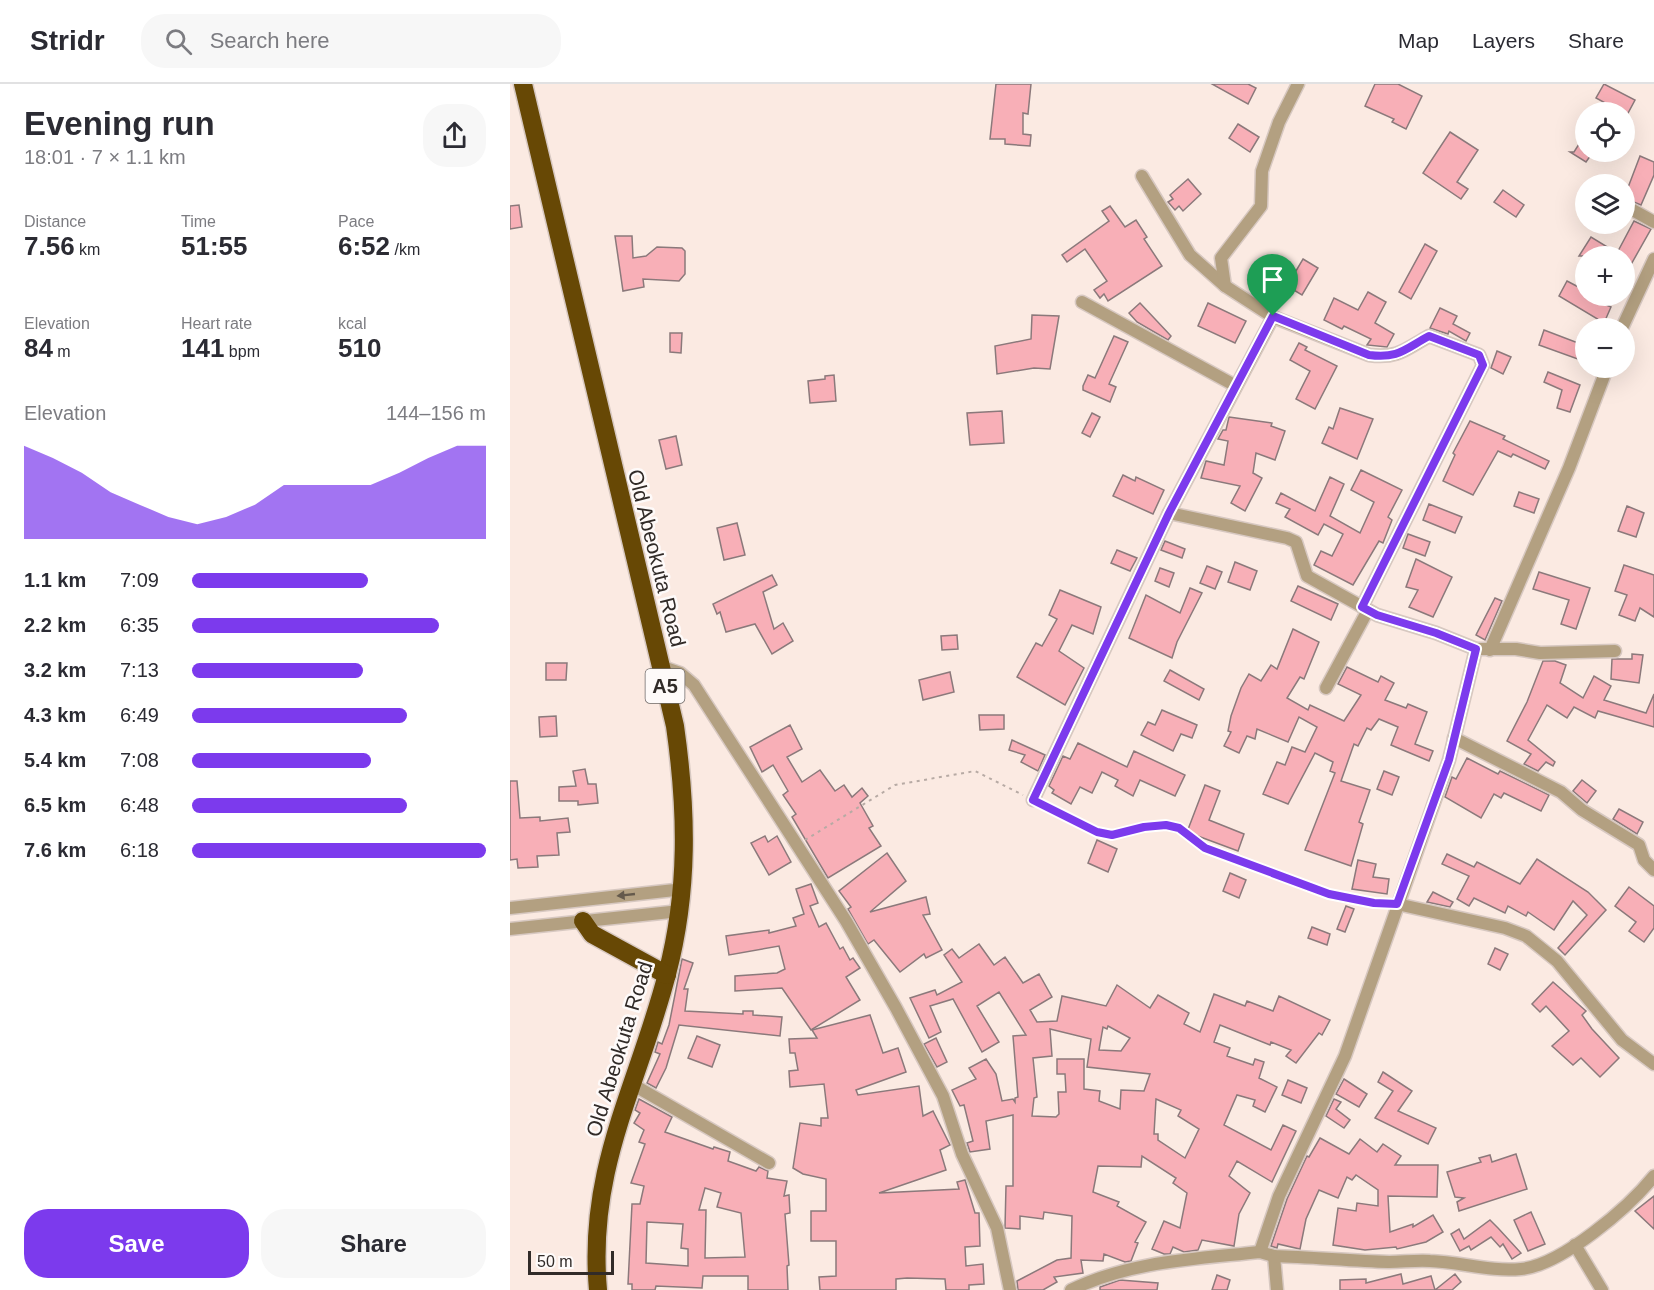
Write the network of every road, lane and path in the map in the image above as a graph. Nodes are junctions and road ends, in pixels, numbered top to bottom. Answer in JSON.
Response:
{"nodes":[{"id":1,"x":523,"y":84,"type":"edge"},
{"id":2,"x":1298,"y":84,"type":"edge"},
{"id":3,"x":1142,"y":176,"type":"dead end"},
{"id":4,"x":1635,"y":211,"type":"edge"},
{"id":5,"x":1654,"y":222,"type":"edge"},
{"id":6,"x":1654,"y":259,"type":"edge"},
{"id":7,"x":1225,"y":286,"type":"junction"},
{"id":8,"x":1082,"y":302,"type":"dead end"},
{"id":9,"x":1273,"y":316,"type":"junction"},
{"id":10,"x":1627,"y":318,"type":"edge"},
{"id":11,"x":1603,"y":378,"type":"edge"},
{"id":12,"x":1236,"y":386,"type":"junction"},
{"id":13,"x":1169,"y":513,"type":"junction"},
{"id":14,"x":1365,"y":608,"type":"junction"},
{"id":15,"x":1476,"y":649,"type":"junction"},
{"id":16,"x":1490,"y":650,"type":"junction"},
{"id":17,"x":1615,"y":651,"type":"dead end"},
{"id":18,"x":660,"y":666,"type":"junction"},
{"id":19,"x":1326,"y":688,"type":"dead end"},
{"id":20,"x":1454,"y":738,"type":"junction"},
{"id":21,"x":1033,"y":800,"type":"junction"},
{"id":22,"x":798,"y":844,"type":"junction"},
{"id":23,"x":1654,"y":870,"type":"edge"},
{"id":24,"x":684,"y":889,"type":"junction"},
{"id":25,"x":584,"y":899,"type":"junction"},
{"id":26,"x":1397,"y":904,"type":"junction"},
{"id":27,"x":510,"y":908,"type":"edge"},
{"id":28,"x":680,"y":911,"type":"junction"},
{"id":29,"x":583,"y":921,"type":"junction"},
{"id":30,"x":510,"y":928,"type":"edge"},
{"id":31,"x":667,"y":975,"type":"junction"},
{"id":32,"x":1654,"y":1064,"type":"edge"},
{"id":33,"x":630,"y":1083,"type":"junction"},
{"id":34,"x":769,"y":1163,"type":"dead end"},
{"id":35,"x":1654,"y":1176,"type":"edge"},
{"id":36,"x":1575,"y":1245,"type":"junction"},
{"id":37,"x":1260,"y":1252,"type":"junction"},
{"id":38,"x":1274,"y":1256,"type":"junction"},
{"id":39,"x":598,"y":1290,"type":"edge"},
{"id":40,"x":1010,"y":1290,"type":"edge"},
{"id":41,"x":1071,"y":1290,"type":"edge"},
{"id":42,"x":1277,"y":1290,"type":"edge"},
{"id":43,"x":1602,"y":1290,"type":"edge"}],
"edges":[{"from":1,"to":18,"type":"highway","name":"Old Abeokuta Road","number":"A5"},
{"from":2,"to":7,"type":"street"},
{"from":3,"to":7,"type":"street"},
{"from":4,"to":5,"type":"street"},
{"from":6,"to":10,"type":"street"},
{"from":7,"to":9,"type":"street"},
{"from":8,"to":12,"type":"street"},
{"from":9,"to":12,"type":"street"},
{"from":9,"to":14,"type":"street"},
{"from":11,"to":16,"type":"street"},
{"from":12,"to":13,"type":"street"},
{"from":13,"to":14,"type":"street"},
{"from":13,"to":21,"type":"street"},
{"from":14,"to":15,"type":"street"},
{"from":14,"to":19,"type":"street"},
{"from":15,"to":16,"type":"street"},
{"from":15,"to":20,"type":"street"},
{"from":16,"to":17,"type":"street"},
{"from":18,"to":22,"type":"street"},
{"from":18,"to":24,"type":"highway","name":"Old Abeokuta Road","number":"A5"},
{"from":20,"to":23,"type":"street"},
{"from":20,"to":26,"type":"street"},
{"from":21,"to":22,"type":"path"},
{"from":21,"to":26,"type":"path"},
{"from":22,"to":40,"type":"street"},
{"from":24,"to":25,"type":"street","one_way":true},
{"from":24,"to":28,"type":"highway","name":"Old Abeokuta Road","number":"A5"},
{"from":25,"to":27,"type":"street"},
{"from":25,"to":29,"type":"street"},
{"from":26,"to":32,"type":"street"},
{"from":26,"to":37,"type":"street"},
{"from":28,"to":29,"type":"street"},
{"from":28,"to":31,"type":"highway","name":"Old Abeokuta Road","number":"A5"},
{"from":29,"to":30,"type":"street"},
{"from":29,"to":31,"type":"highway"},
{"from":31,"to":33,"type":"highway","name":"Old Abeokuta Road","number":"A5"},
{"from":33,"to":34,"type":"street"},
{"from":33,"to":39,"type":"highway","name":"Old Abeokuta Road","number":"A5"},
{"from":35,"to":36,"type":"street"},
{"from":36,"to":38,"type":"street"},
{"from":36,"to":43,"type":"street"},
{"from":37,"to":38,"type":"street"},
{"from":37,"to":41,"type":"street"},
{"from":38,"to":42,"type":"street"}]}
